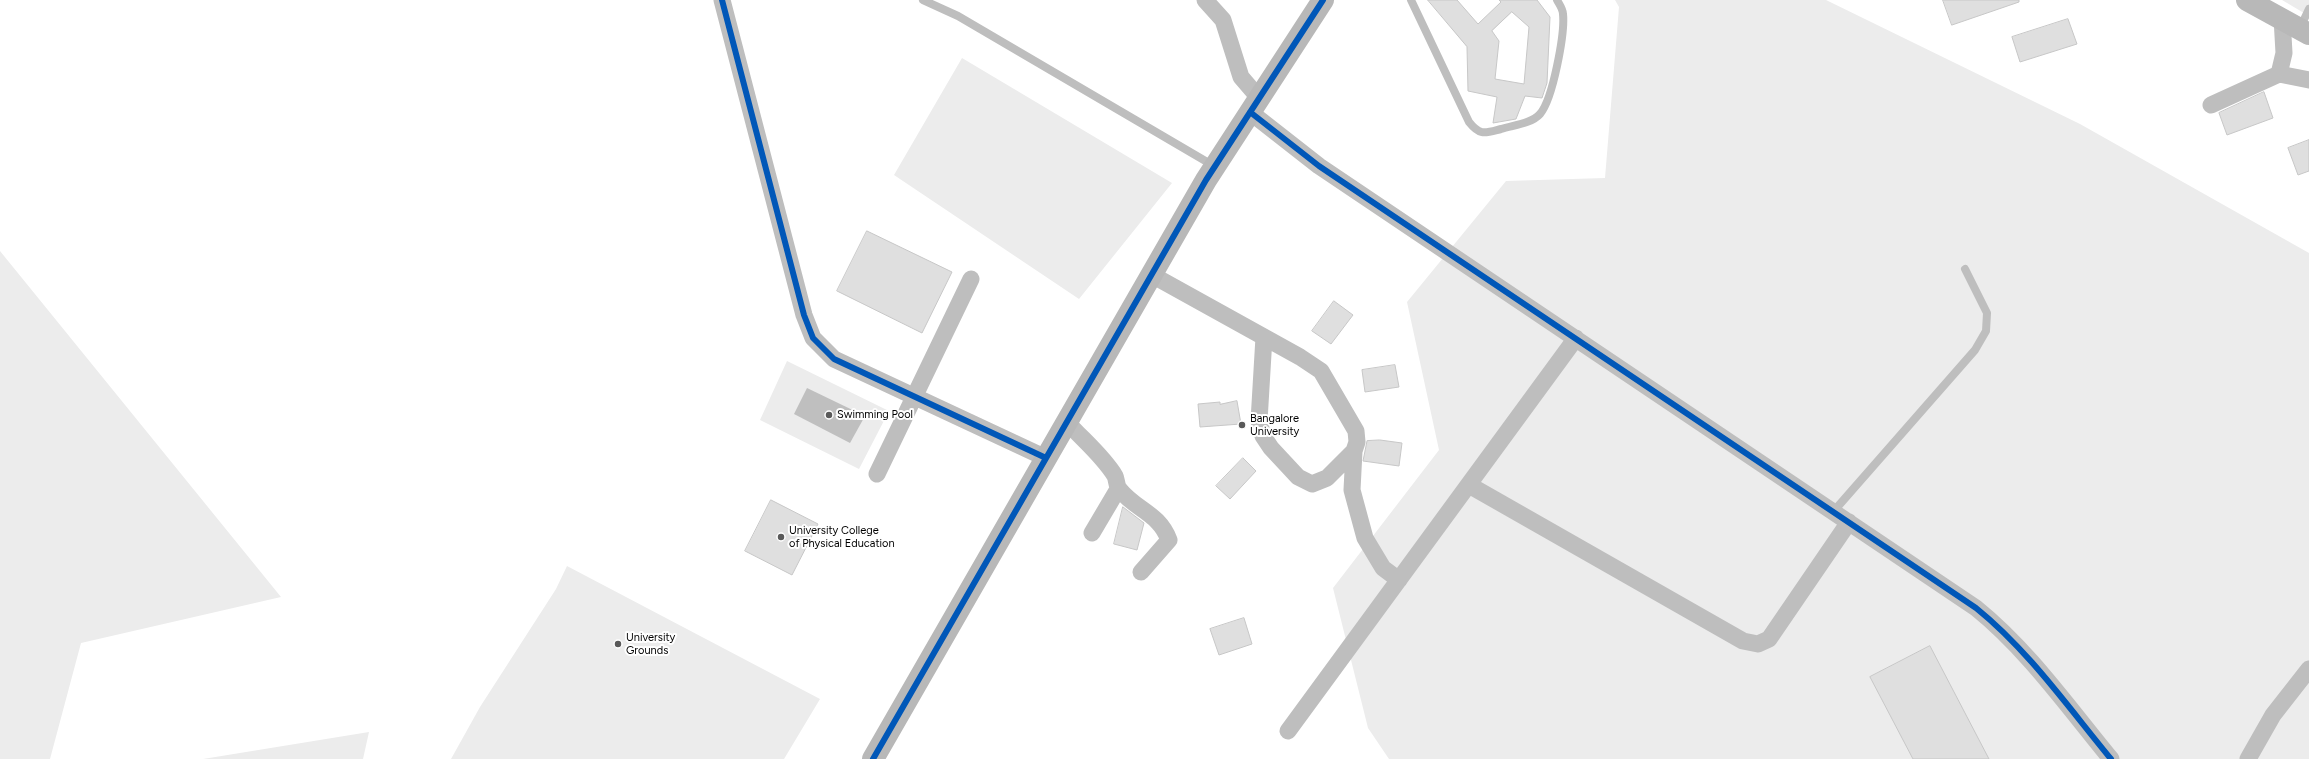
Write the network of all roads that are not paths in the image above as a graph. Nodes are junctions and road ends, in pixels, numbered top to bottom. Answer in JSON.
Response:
{"nodes":[{"id":1,"x":722,"y":0,"type":"edge"},
{"id":2,"x":923,"y":0,"type":"edge"},
{"id":3,"x":1205,"y":0,"type":"edge"},
{"id":4,"x":1323,"y":0,"type":"edge"},
{"id":5,"x":1411,"y":0,"type":"edge"},
{"id":6,"x":1557,"y":0,"type":"edge"},
{"id":7,"x":2247,"y":0,"type":"edge"},
{"id":8,"x":2309,"y":9,"type":"edge"},
{"id":9,"x":2297,"y":27,"type":"edge"},
{"id":10,"x":2279,"y":74,"type":"junction"},
{"id":11,"x":2309,"y":80,"type":"edge"},
{"id":12,"x":1254,"y":105,"type":"junction"},
{"id":13,"x":2211,"y":105,"type":"dead end"},
{"id":14,"x":1215,"y":166,"type":"junction"},
{"id":15,"x":1965,"y":270,"type":"dead end"},
{"id":16,"x":1152,"y":275,"type":"junction"},
{"id":17,"x":971,"y":279,"type":"dead end"},
{"id":18,"x":1264,"y":337,"type":"junction"},
{"id":19,"x":1576,"y":338,"type":"junction"},
{"id":20,"x":914,"y":396,"type":"junction"},
{"id":21,"x":1067,"y":422,"type":"junction"},
{"id":22,"x":1354,"y":451,"type":"junction"},
{"id":23,"x":1046,"y":458,"type":"junction"},
{"id":24,"x":876,"y":474,"type":"dead end"},
{"id":25,"x":1469,"y":485,"type":"junction"},
{"id":26,"x":1118,"y":488,"type":"junction"},
{"id":27,"x":1833,"y":512,"type":"junction"},
{"id":28,"x":1849,"y":522,"type":"junction"},
{"id":29,"x":1092,"y":533,"type":"dead end"},
{"id":30,"x":1141,"y":572,"type":"dead end"},
{"id":31,"x":1399,"y":580,"type":"junction"},
{"id":32,"x":2309,"y":669,"type":"edge"},
{"id":33,"x":1288,"y":731,"type":"dead end"},
{"id":34,"x":873,"y":759,"type":"edge"},
{"id":35,"x":2111,"y":759,"type":"edge"},
{"id":36,"x":2248,"y":759,"type":"edge"}],
"edges":[{"from":1,"to":20,"type":"street"},
{"from":2,"to":14,"type":"lane"},
{"from":3,"to":12,"type":"street"},
{"from":4,"to":12,"type":"street"},
{"from":5,"to":6,"type":"lane"},
{"from":7,"to":9,"type":"street"},
{"from":8,"to":9,"type":"lane"},
{"from":9,"to":10,"type":"street"},
{"from":10,"to":11,"type":"street"},
{"from":10,"to":13,"type":"street"},
{"from":12,"to":14,"type":"street"},
{"from":12,"to":19,"type":"street"},
{"from":14,"to":16,"type":"street"},
{"from":15,"to":27,"type":"lane"},
{"from":16,"to":18,"type":"street"},
{"from":16,"to":21,"type":"street"},
{"from":17,"to":20,"type":"street"},
{"from":18,"to":22,"type":"street"},
{"from":18,"to":22,"type":"street"},
{"from":19,"to":25,"type":"street"},
{"from":19,"to":27,"type":"street"},
{"from":20,"to":23,"type":"street"},
{"from":20,"to":24,"type":"street"},
{"from":21,"to":23,"type":"street"},
{"from":21,"to":26,"type":"street"},
{"from":22,"to":31,"type":"street"},
{"from":23,"to":34,"type":"street"},
{"from":25,"to":28,"type":"street"},
{"from":25,"to":31,"type":"street"},
{"from":26,"to":29,"type":"street"},
{"from":26,"to":30,"type":"street"},
{"from":27,"to":28,"type":"street"},
{"from":28,"to":35,"type":"street"},
{"from":31,"to":33,"type":"street"},
{"from":32,"to":36,"type":"street"}]}
